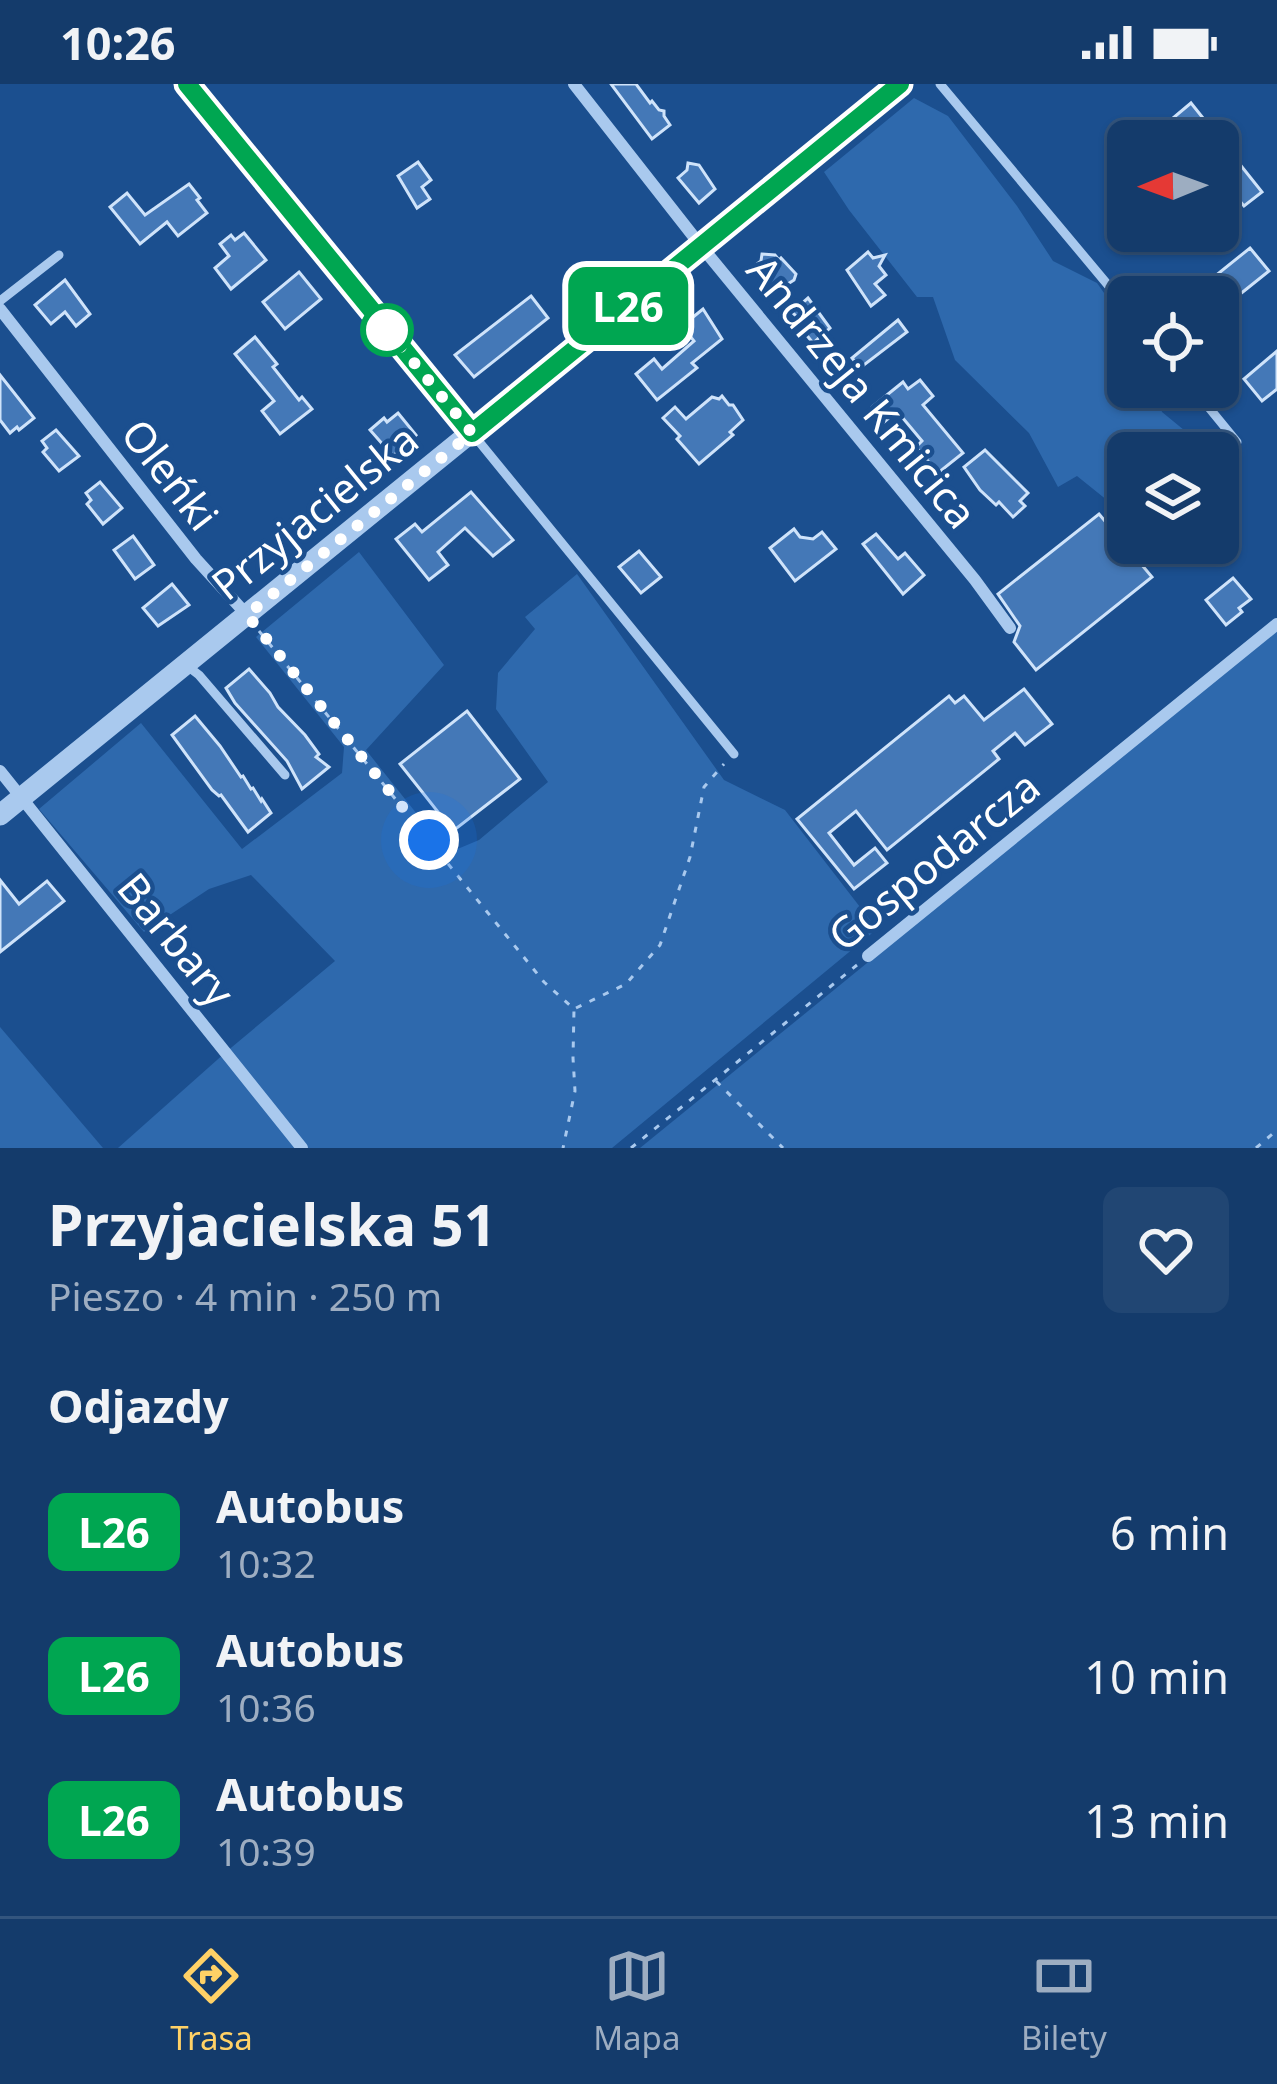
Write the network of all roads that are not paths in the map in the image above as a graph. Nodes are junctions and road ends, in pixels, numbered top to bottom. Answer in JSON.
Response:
{"nodes":[{"id":1,"x":187,"y":84,"type":"edge"},
{"id":2,"x":574,"y":84,"type":"edge"},
{"id":3,"x":900,"y":84,"type":"edge"},
{"id":4,"x":940,"y":84,"type":"edge"},
{"id":5,"x":701,"y":246,"type":"junction"},
{"id":6,"x":59,"y":254,"type":"dead end"},
{"id":7,"x":1107,"y":284,"type":"edge"},
{"id":8,"x":0,"y":305,"type":"edge"},
{"id":9,"x":1209,"y":408,"type":"edge"},
{"id":10,"x":1229,"y":432,"type":"edge"},
{"id":11,"x":472,"y":433,"type":"junction"},
{"id":12,"x":247,"y":615,"type":"junction"},
{"id":13,"x":1277,"y":623,"type":"edge"},
{"id":14,"x":1010,"y":628,"type":"dead end"},
{"id":15,"x":185,"y":665,"type":"junction"},
{"id":16,"x":734,"y":754,"type":"road end"},
{"id":17,"x":0,"y":771,"type":"edge"},
{"id":18,"x":285,"y":775,"type":"dead end"},
{"id":19,"x":22,"y":798,"type":"junction"},
{"id":20,"x":0,"y":815,"type":"edge"},
{"id":21,"x":868,"y":956,"type":"road end"},
{"id":22,"x":302,"y":1148,"type":"edge"}],
"edges":[{"from":1,"to":11,"type":"street"},
{"from":2,"to":5,"type":"street","name":"Andrzeja Kmicica"},
{"from":3,"to":5,"type":"street","name":"Przyjacielska"},
{"from":4,"to":7,"type":"lane"},
{"from":5,"to":11,"type":"street","name":"Przyjacielska"},
{"from":5,"to":14,"type":"street","name":"Andrzeja Kmicica"},
{"from":6,"to":8,"type":"lane"},
{"from":8,"to":12,"type":"street","name":"Oleńki"},
{"from":9,"to":10,"type":"lane"},
{"from":11,"to":12,"type":"street","name":"Przyjacielska"},
{"from":11,"to":16,"type":"lane"},
{"from":12,"to":15,"type":"street","name":"Przyjacielska"},
{"from":13,"to":21,"type":"street","name":"Gospodarcza"},
{"from":15,"to":18,"type":"lane"},
{"from":15,"to":19,"type":"street","name":"Przyjacielska"},
{"from":17,"to":19,"type":"street","name":"Barbary"},
{"from":19,"to":20,"type":"street","name":"Przyjacielska"},
{"from":19,"to":22,"type":"street","name":"Barbary"}]}
